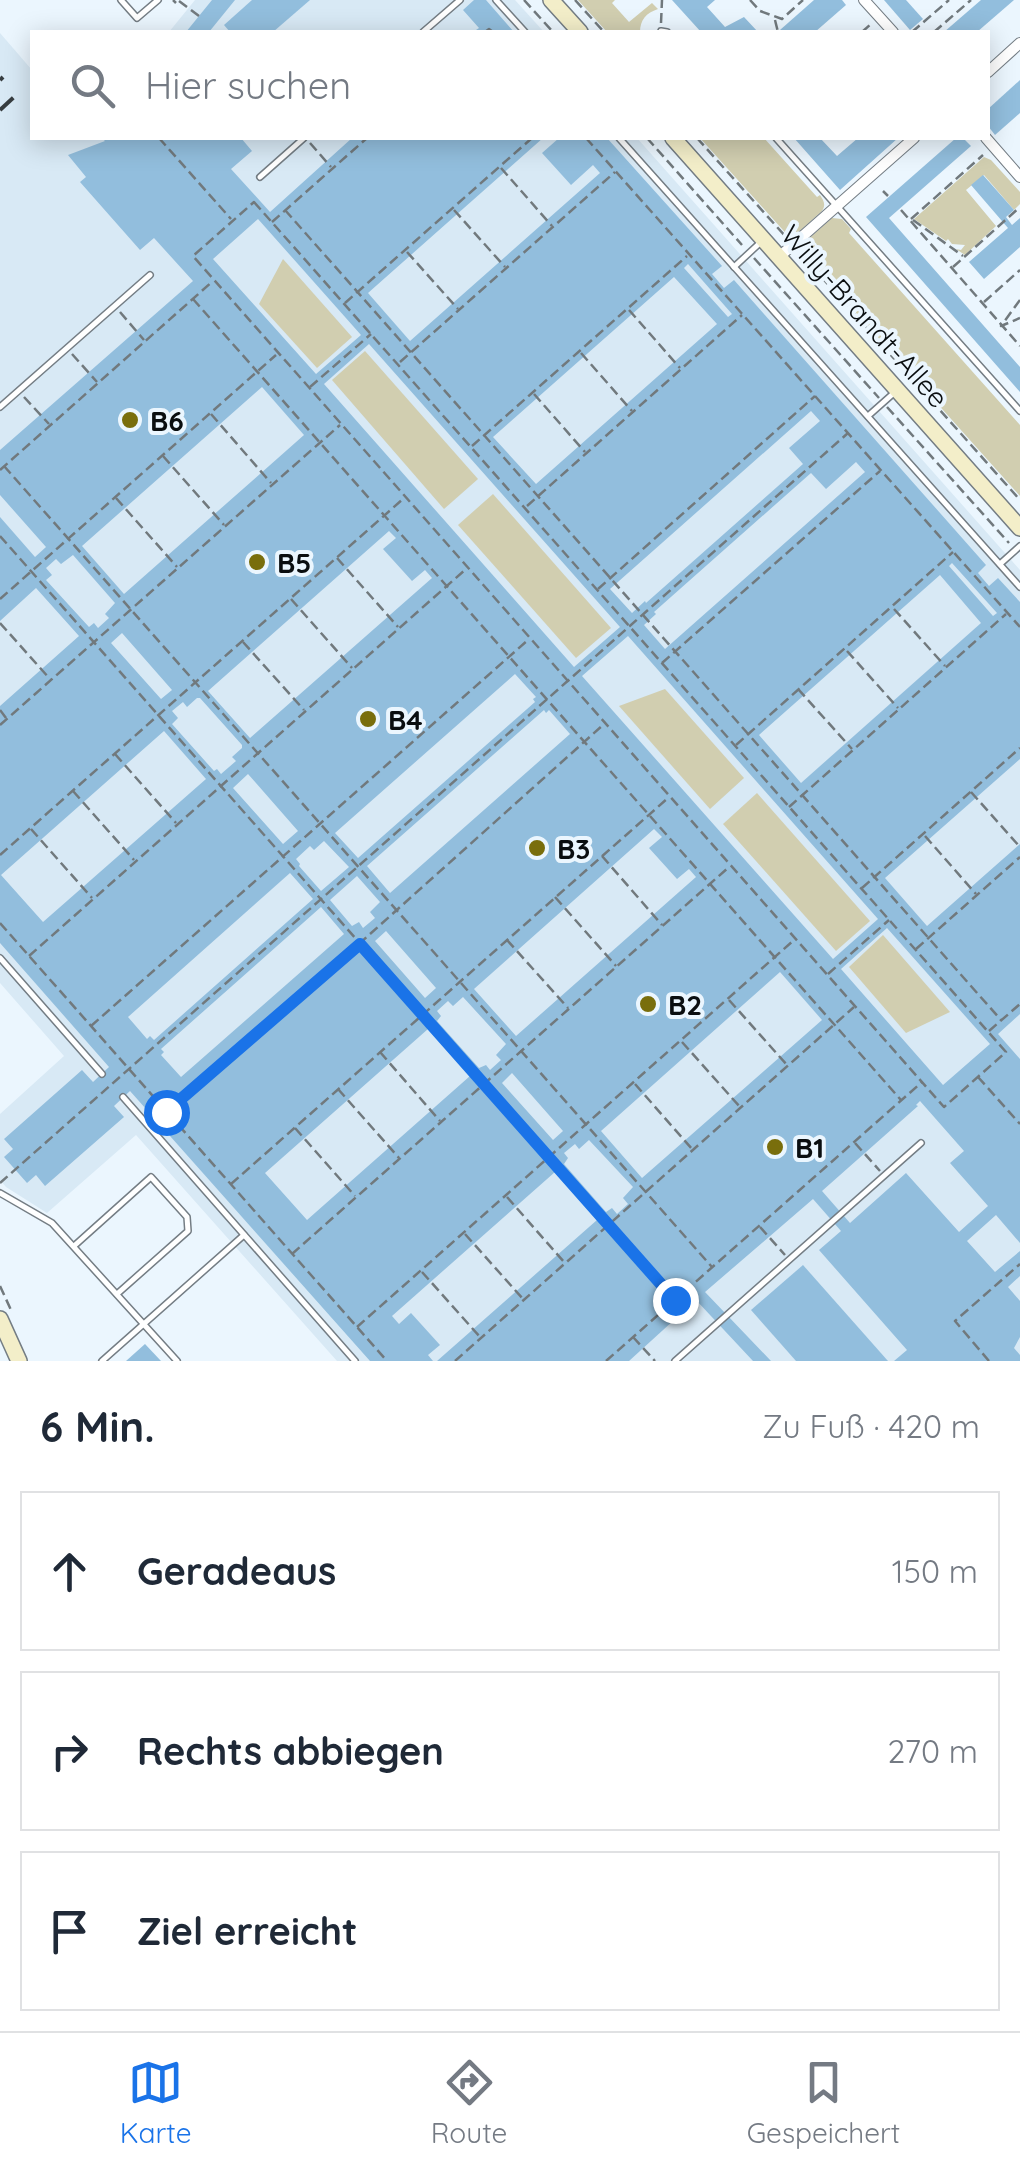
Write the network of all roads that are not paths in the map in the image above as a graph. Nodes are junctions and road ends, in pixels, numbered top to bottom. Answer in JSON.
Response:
{"nodes":[{"id":1,"x":121,"y":0,"type":"edge"},
{"id":2,"x":145,"y":0,"type":"edge"},
{"id":3,"x":158,"y":0,"type":"edge"},
{"id":4,"x":460,"y":0,"type":"edge"},
{"id":5,"x":496,"y":0,"type":"edge"},
{"id":6,"x":551,"y":0,"type":"edge"},
{"id":7,"x":864,"y":0,"type":"edge"},
{"id":8,"x":151,"y":6,"type":"junction"},
{"id":9,"x":425,"y":30,"type":"edge"},
{"id":10,"x":523,"y":30,"type":"edge"},
{"id":11,"x":578,"y":30,"type":"edge"},
{"id":12,"x":891,"y":30,"type":"edge"},
{"id":13,"x":1020,"y":43,"type":"edge"},
{"id":14,"x":990,"y":70,"type":"edge"},
{"id":15,"x":303,"y":140,"type":"edge"},
{"id":16,"x":621,"y":140,"type":"edge"},
{"id":17,"x":676,"y":140,"type":"edge"},
{"id":18,"x":778,"y":140,"type":"edge"},
{"id":19,"x":912,"y":140,"type":"edge"},
{"id":20,"x":988,"y":140,"type":"edge"},
{"id":21,"x":260,"y":177,"type":"dead end"},
{"id":22,"x":1020,"y":177,"type":"edge"},
{"id":23,"x":837,"y":206,"type":"junction"},
{"id":24,"x":764,"y":239,"type":"junction"},
{"id":25,"x":780,"y":257,"type":"junction"},
{"id":26,"x":734,"y":267,"type":"junction"},
{"id":27,"x":150,"y":275,"type":"dead end"},
{"id":28,"x":898,"y":390,"type":"junction"},
{"id":29,"x":0,"y":407,"type":"edge"},
{"id":30,"x":1020,"y":412,"type":"edge"},
{"id":31,"x":868,"y":416,"type":"junction"},
{"id":32,"x":1020,"y":528,"type":"edge"},
{"id":33,"x":1018,"y":548,"type":"edge"},
{"id":34,"x":1000,"y":564,"type":"junction"},
{"id":35,"x":1020,"y":587,"type":"edge"},
{"id":36,"x":0,"y":958,"type":"edge"},
{"id":37,"x":102,"y":1074,"type":"dead end"},
{"id":38,"x":123,"y":1097,"type":"dead end"},
{"id":39,"x":921,"y":1142,"type":"dead end"},
{"id":40,"x":0,"y":1193,"type":"edge"},
{"id":41,"x":244,"y":1235,"type":"junction"},
{"id":42,"x":74,"y":1246,"type":"junction"},
{"id":43,"x":117,"y":1294,"type":"junction"},
{"id":44,"x":0,"y":1319,"type":"edge"},
{"id":45,"x":144,"y":1324,"type":"junction"},
{"id":46,"x":20,"y":1361,"type":"edge"},
{"id":47,"x":102,"y":1361,"type":"edge"},
{"id":48,"x":177,"y":1361,"type":"edge"},
{"id":49,"x":354,"y":1361,"type":"edge"},
{"id":50,"x":675,"y":1361,"type":"edge"}],
"edges":[{"from":1,"to":8,"type":"lane"},
{"from":2,"to":8,"type":"lane"},
{"from":3,"to":8,"type":"lane"},
{"from":4,"to":9,"type":"lane"},
{"from":5,"to":10,"type":"lane"},
{"from":6,"to":11,"type":"main road"},
{"from":7,"to":12,"type":"street"},
{"from":13,"to":14,"type":"street"},
{"from":15,"to":21,"type":"lane"},
{"from":16,"to":26,"type":"lane"},
{"from":17,"to":24,"type":"main road","name":"Willy-Brandt-Allee"},
{"from":18,"to":23,"type":"lane","name":"Willy-Brandt-Allee"},
{"from":19,"to":23,"type":"street"},
{"from":20,"to":22,"type":"street"},
{"from":23,"to":25,"type":"street"},
{"from":23,"to":30,"type":"lane","name":"Willy-Brandt-Allee"},
{"from":24,"to":25,"type":"main road","name":"Willy-Brandt-Allee"},
{"from":24,"to":26,"type":"lane"},
{"from":25,"to":28,"type":"main road","name":"Willy-Brandt-Allee"},
{"from":26,"to":31,"type":"lane"},
{"from":27,"to":29,"type":"lane"},
{"from":28,"to":31,"type":"lane"},
{"from":28,"to":32,"type":"main road","name":"Willy-Brandt-Allee"},
{"from":31,"to":34,"type":"lane"},
{"from":33,"to":34,"type":"lane"},
{"from":34,"to":35,"type":"lane"},
{"from":36,"to":37,"type":"lane"},
{"from":38,"to":41,"type":"lane"},
{"from":39,"to":50,"type":"lane"},
{"from":40,"to":42,"type":"lane"},
{"from":41,"to":45,"type":"lane"},
{"from":41,"to":49,"type":"lane"},
{"from":42,"to":43,"type":"lane"},
{"from":42,"to":43,"type":"lane"},
{"from":43,"to":45,"type":"lane"},
{"from":44,"to":46,"type":"main road"},
{"from":45,"to":47,"type":"lane"},
{"from":45,"to":48,"type":"lane"}]}
